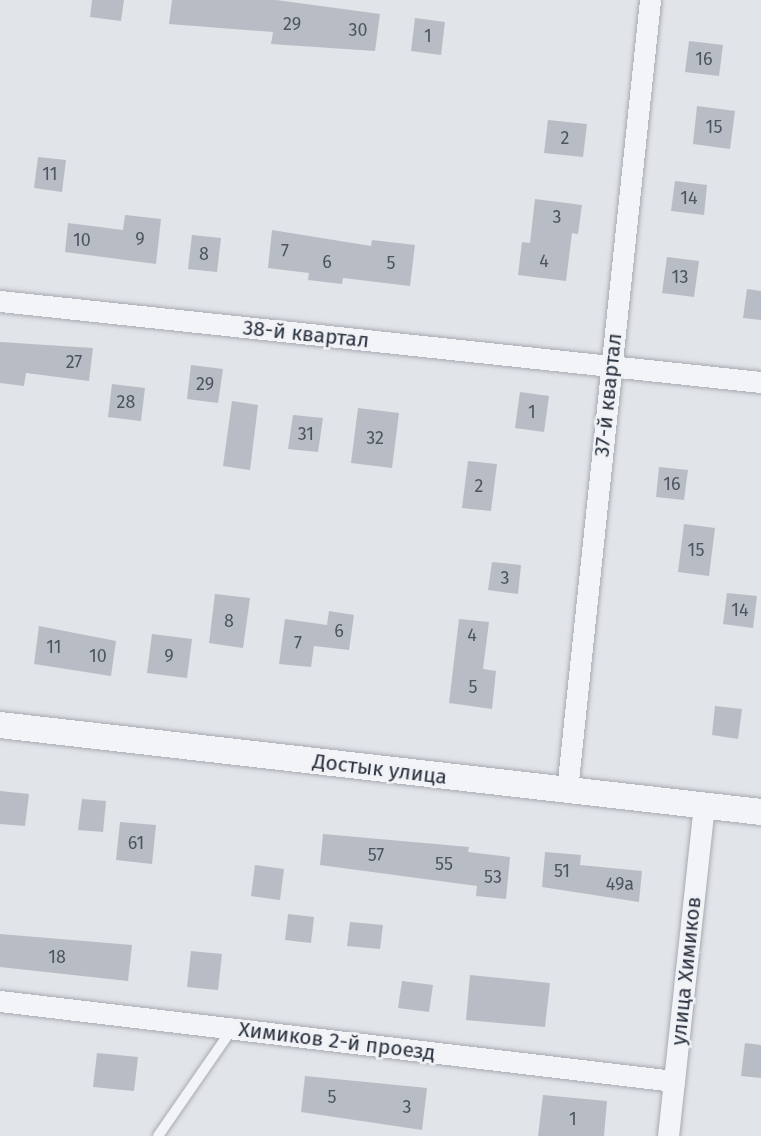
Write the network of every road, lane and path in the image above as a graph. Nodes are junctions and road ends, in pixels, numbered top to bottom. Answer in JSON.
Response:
{"nodes":[{"id":1,"x":650,"y":0,"type":"edge"},
{"id":2,"x":0,"y":301,"type":"edge"},
{"id":3,"x":611,"y":367,"type":"junction"},
{"id":4,"x":761,"y":382,"type":"edge"},
{"id":5,"x":0,"y":724,"type":"edge"},
{"id":6,"x":567,"y":790,"type":"junction"},
{"id":7,"x":704,"y":806,"type":"junction"},
{"id":8,"x":761,"y":813,"type":"edge"},
{"id":9,"x":0,"y":1001,"type":"edge"},
{"id":10,"x":232,"y":1029,"type":"junction"},
{"id":11,"x":674,"y":1081,"type":"junction"},
{"id":12,"x":158,"y":1136,"type":"edge"},
{"id":13,"x":668,"y":1136,"type":"edge"}],
"edges":[{"from":1,"to":3,"type":"street","name":"37-й квартал"},
{"from":2,"to":3,"type":"street","name":"38-й квартал"},
{"from":3,"to":4,"type":"street","name":"38-й квартал"},
{"from":3,"to":6,"type":"street","name":"37-й квартал"},
{"from":5,"to":6,"type":"street","name":"Достык улица"},
{"from":6,"to":7,"type":"street","name":"Достык улица"},
{"from":7,"to":8,"type":"street","name":"Достык улица"},
{"from":7,"to":11,"type":"street","name":"улица Химиков"},
{"from":9,"to":10,"type":"street","name":"Химиков 2-й проезд"},
{"from":10,"to":11,"type":"street","name":"Химиков 2-й проезд"},
{"from":10,"to":12,"type":"lane"},
{"from":11,"to":13,"type":"street","name":"улица Химиков"}]}
